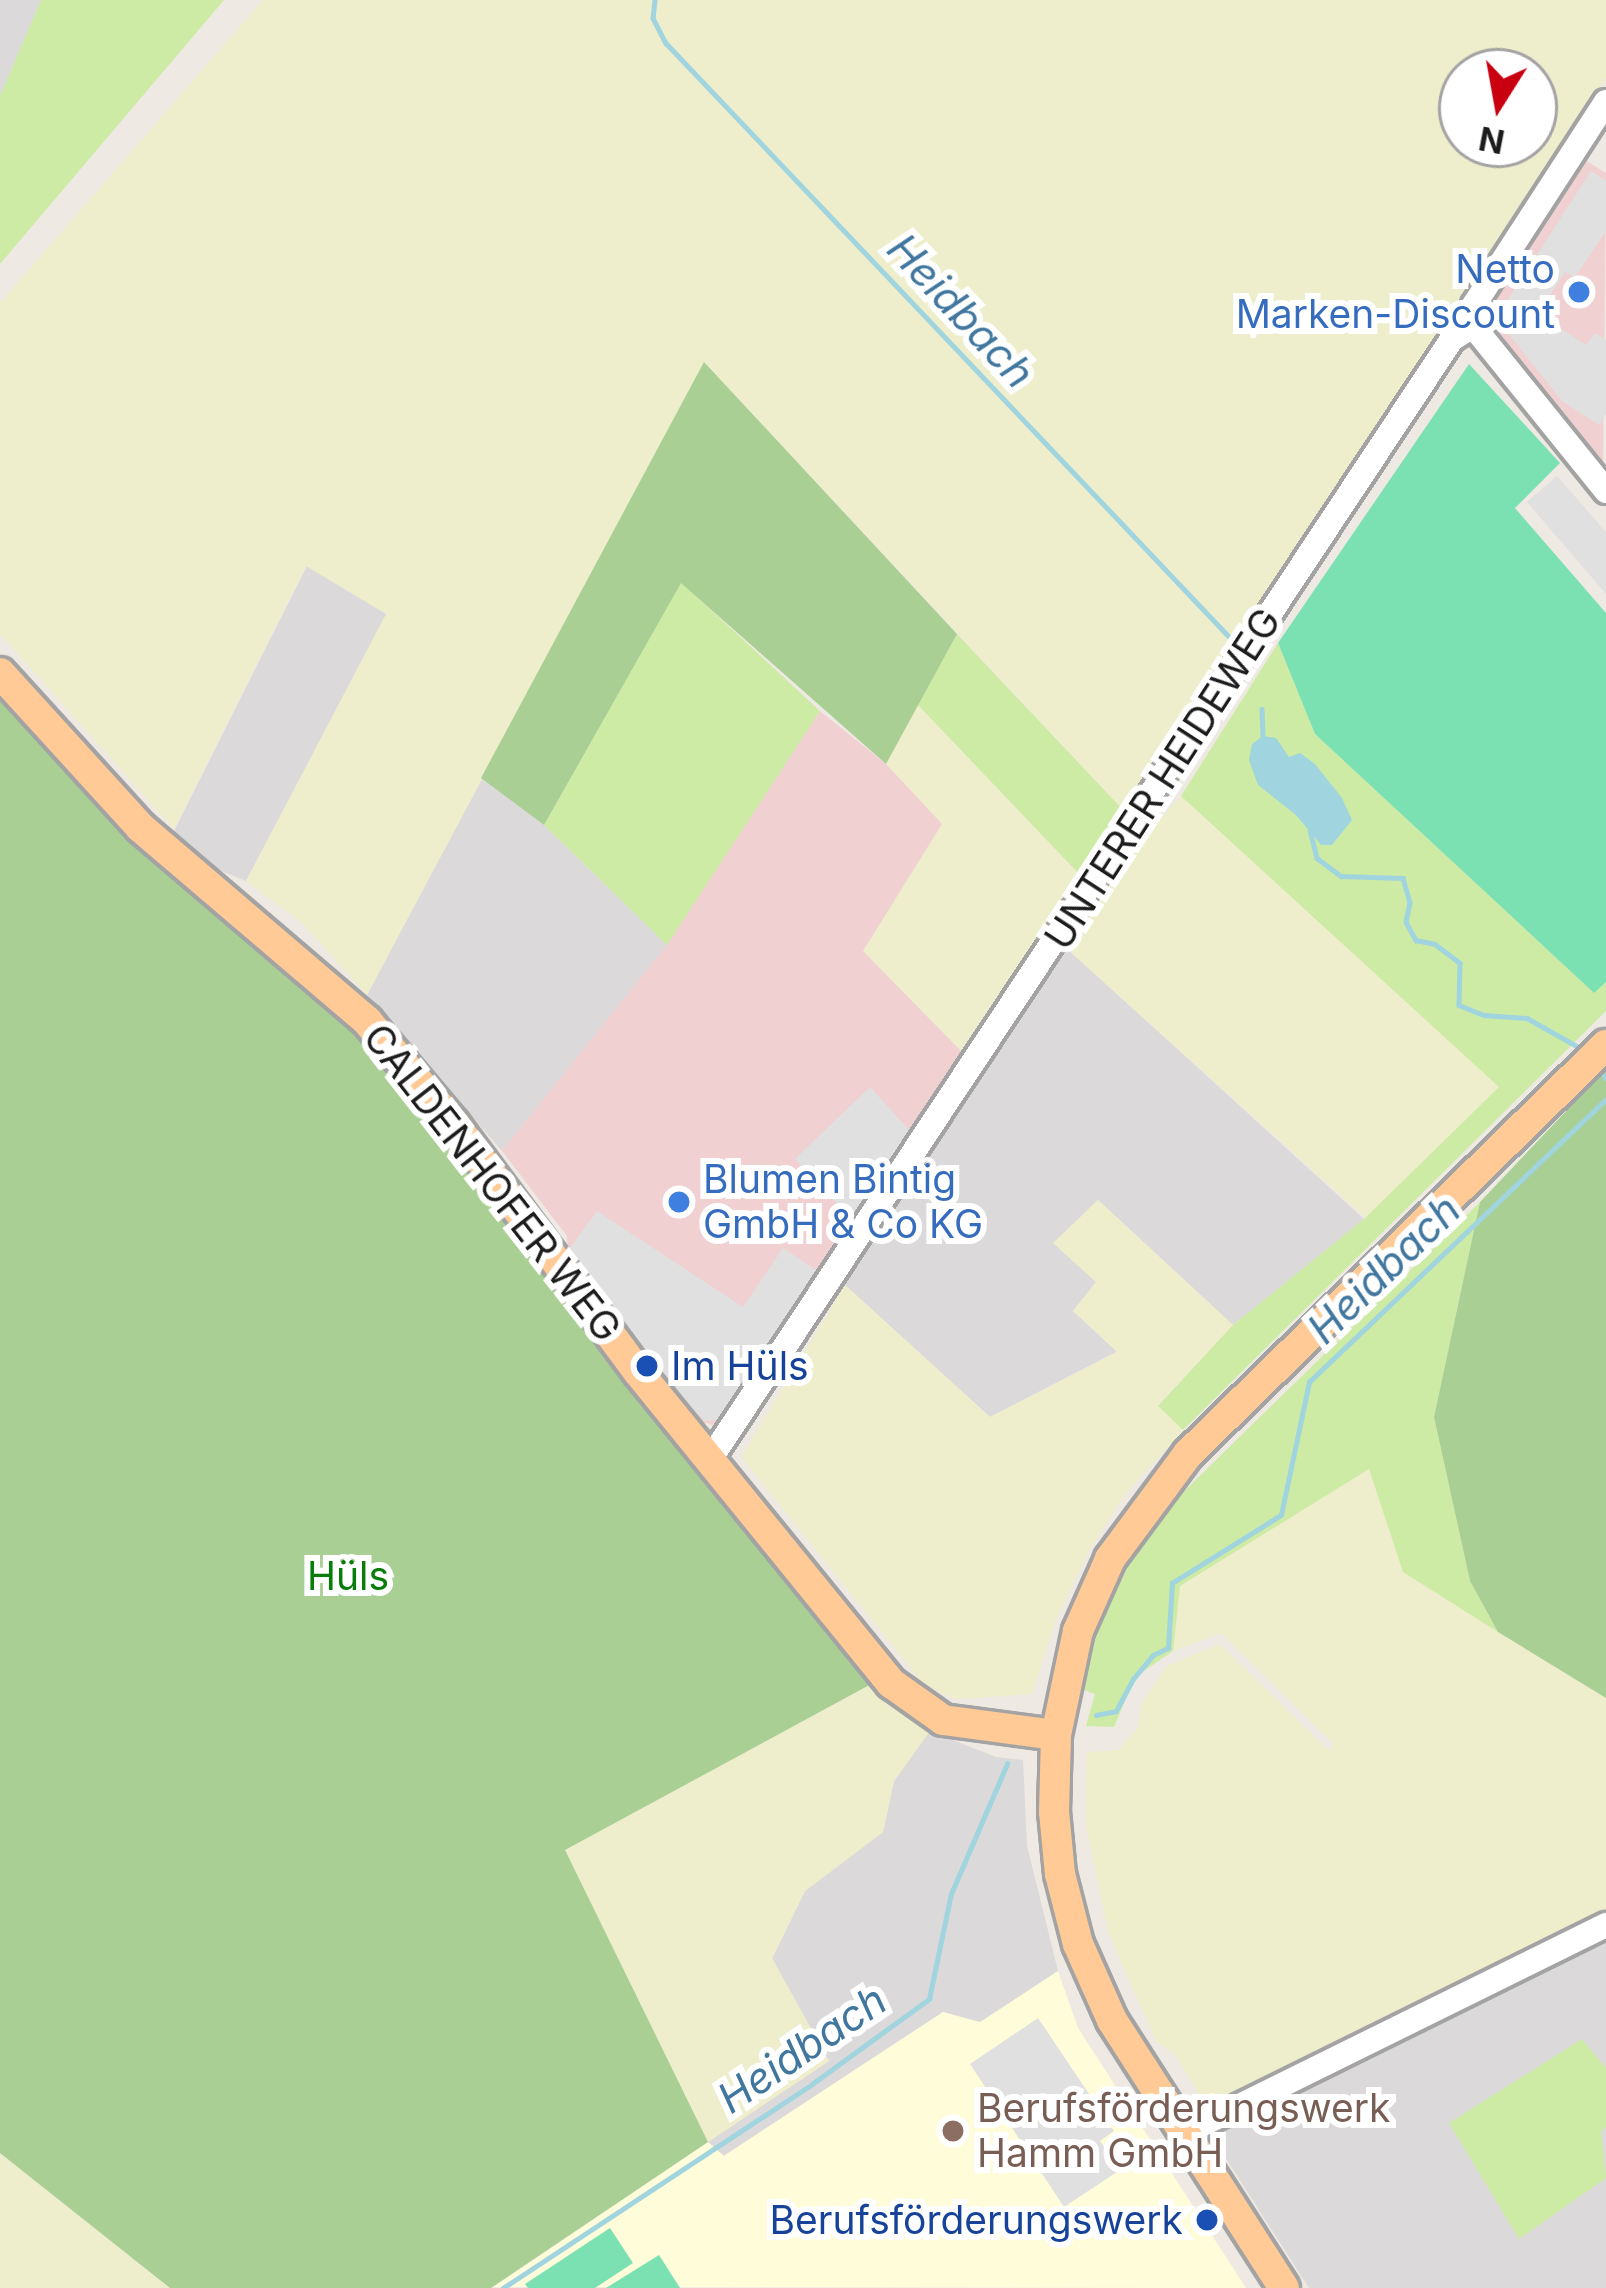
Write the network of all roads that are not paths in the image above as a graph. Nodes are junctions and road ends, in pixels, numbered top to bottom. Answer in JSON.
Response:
{"nodes":[{"id":1,"x":1606,"y":102,"type":"edge"},
{"id":2,"x":1473,"y":326,"type":"junction"},
{"id":3,"x":1606,"y":491,"type":"edge"},
{"id":4,"x":0,"y":673,"type":"edge"},
{"id":5,"x":1594,"y":1057,"type":"edge"},
{"id":6,"x":711,"y":1458,"type":"junction"},
{"id":7,"x":1056,"y":1735,"type":"junction"},
{"id":8,"x":1606,"y":1925,"type":"edge"},
{"id":9,"x":1185,"y":2133,"type":"junction"},
{"id":10,"x":1284,"y":2288,"type":"edge"}],
"edges":[{"from":1,"to":2,"type":"street","name":"UNTERER HEIDEWEG"},
{"from":2,"to":3,"type":"street"},
{"from":2,"to":6,"type":"street","name":"UNTERER HEIDEWEG"},
{"from":4,"to":6,"type":"main road","name":"CALDENHOFER WEG"},
{"from":5,"to":7,"type":"main road"},
{"from":6,"to":7,"type":"main road","name":"CALDENHOFER WEG"},
{"from":7,"to":9,"type":"main road"},
{"from":8,"to":9,"type":"street"},
{"from":9,"to":10,"type":"main road"}]}
